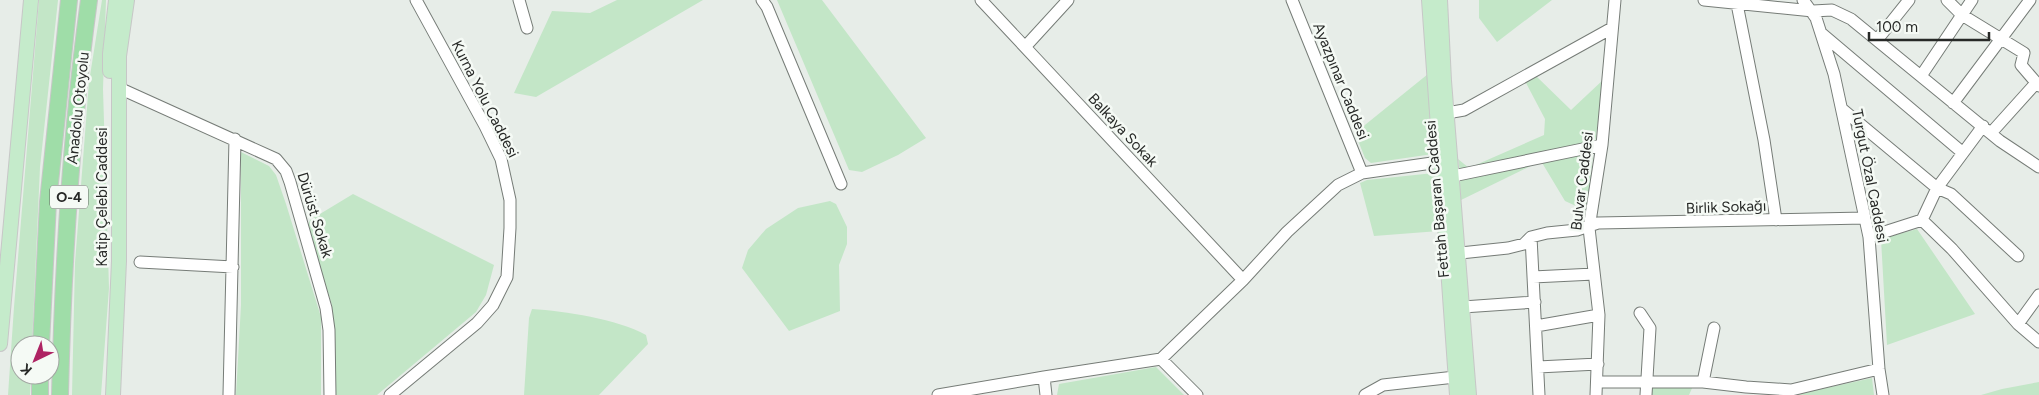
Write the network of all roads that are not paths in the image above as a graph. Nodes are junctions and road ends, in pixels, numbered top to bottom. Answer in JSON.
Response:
{"nodes":[{"id":1,"x":31,"y":0,"type":"edge"},
{"id":2,"x":69,"y":0,"type":"edge"},
{"id":3,"x":89,"y":0,"type":"edge"},
{"id":4,"x":116,"y":0,"type":"edge"},
{"id":5,"x":127,"y":0,"type":"edge"},
{"id":6,"x":416,"y":0,"type":"edge"},
{"id":7,"x":519,"y":0,"type":"edge"},
{"id":8,"x":762,"y":0,"type":"edge"},
{"id":9,"x":981,"y":0,"type":"edge"},
{"id":10,"x":1068,"y":0,"type":"edge"},
{"id":11,"x":1429,"y":0,"type":"edge"},
{"id":12,"x":1440,"y":0,"type":"edge"},
{"id":13,"x":1615,"y":0,"type":"edge"},
{"id":14,"x":1705,"y":0,"type":"edge"},
{"id":15,"x":1803,"y":0,"type":"edge"},
{"id":16,"x":1824,"y":0,"type":"edge"},
{"id":17,"x":1909,"y":0,"type":"edge"},
{"id":18,"x":1947,"y":0,"type":"edge"},
{"id":19,"x":1972,"y":0,"type":"edge"},
{"id":20,"x":2030,"y":0,"type":"edge"},
{"id":21,"x":1295,"y":2,"type":"edge"},
{"id":22,"x":1738,"y":4,"type":"junction"},
{"id":23,"x":1813,"y":11,"type":"junction"},
{"id":24,"x":1962,"y":15,"type":"junction"},
{"id":25,"x":527,"y":28,"type":"dead end"},
{"id":26,"x":1612,"y":28,"type":"junction"},
{"id":27,"x":1821,"y":33,"type":"junction"},
{"id":28,"x":2002,"y":38,"type":"junction"},
{"id":29,"x":1877,"y":40,"type":"junction"},
{"id":30,"x":1025,"y":47,"type":"junction"},
{"id":31,"x":1921,"y":76,"type":"junction"},
{"id":32,"x":2038,"y":84,"type":"edge"},
{"id":33,"x":118,"y":88,"type":"junction"},
{"id":34,"x":1953,"y":102,"type":"junction"},
{"id":35,"x":1842,"y":109,"type":"junction"},
{"id":36,"x":1447,"y":113,"type":"junction"},
{"id":37,"x":1987,"y":130,"type":"junction"},
{"id":38,"x":235,"y":139,"type":"junction"},
{"id":39,"x":1602,"y":144,"type":"junction"},
{"id":40,"x":1963,"y":153,"type":"junction"},
{"id":41,"x":1439,"y":162,"type":"junction"},
{"id":42,"x":2039,"y":167,"type":"edge"},
{"id":43,"x":1362,"y":173,"type":"junction"},
{"id":44,"x":1453,"y":176,"type":"junction"},
{"id":45,"x":841,"y":184,"type":"dead end"},
{"id":46,"x":1937,"y":188,"type":"junction"},
{"id":47,"x":1865,"y":218,"type":"junction"},
{"id":48,"x":1776,"y":220,"type":"junction"},
{"id":49,"x":1922,"y":220,"type":"junction"},
{"id":50,"x":1589,"y":228,"type":"junction"},
{"id":51,"x":1869,"y":237,"type":"junction"},
{"id":52,"x":1531,"y":238,"type":"junction"},
{"id":53,"x":1452,"y":254,"type":"junction"},
{"id":54,"x":2018,"y":256,"type":"dead end"},
{"id":55,"x":119,"y":262,"type":"junction"},
{"id":56,"x":140,"y":262,"type":"dead end"},
{"id":57,"x":233,"y":267,"type":"junction"},
{"id":58,"x":1594,"y":274,"type":"junction"},
{"id":59,"x":1533,"y":278,"type":"junction"},
{"id":60,"x":1243,"y":280,"type":"junction"},
{"id":61,"x":2039,"y":295,"type":"edge"},
{"id":62,"x":1534,"y":302,"type":"junction"},
{"id":63,"x":1463,"y":307,"type":"junction"},
{"id":64,"x":1640,"y":313,"type":"dead end"},
{"id":65,"x":1599,"y":315,"type":"junction"},
{"id":66,"x":2018,"y":324,"type":"junction"},
{"id":67,"x":1536,"y":326,"type":"junction"},
{"id":68,"x":1714,"y":328,"type":"dead end"},
{"id":69,"x":42,"y":335,"type":"edge"},
{"id":70,"x":2039,"y":342,"type":"edge"},
{"id":71,"x":0,"y":344,"type":"edge"},
{"id":72,"x":1161,"y":359,"type":"junction"},
{"id":73,"x":1598,"y":364,"type":"junction"},
{"id":74,"x":1538,"y":367,"type":"junction"},
{"id":75,"x":1879,"y":369,"type":"junction"},
{"id":76,"x":1044,"y":377,"type":"junction"},
{"id":77,"x":1455,"y":377,"type":"junction"},
{"id":78,"x":1597,"y":382,"type":"junction"},
{"id":79,"x":1647,"y":382,"type":"junction"},
{"id":80,"x":1703,"y":382,"type":"junction"},
{"id":81,"x":60,"y":395,"type":"edge"},
{"id":82,"x":113,"y":395,"type":"edge"},
{"id":83,"x":229,"y":395,"type":"edge"},
{"id":84,"x":330,"y":395,"type":"edge"},
{"id":85,"x":390,"y":395,"type":"edge"},
{"id":86,"x":938,"y":395,"type":"edge"},
{"id":87,"x":1046,"y":395,"type":"edge"},
{"id":88,"x":1197,"y":395,"type":"edge"},
{"id":89,"x":1365,"y":395,"type":"edge"},
{"id":90,"x":1457,"y":395,"type":"edge"},
{"id":91,"x":1469,"y":395,"type":"edge"},
{"id":92,"x":1539,"y":395,"type":"edge"},
{"id":93,"x":1596,"y":395,"type":"edge"},
{"id":94,"x":1646,"y":395,"type":"edge"},
{"id":95,"x":1883,"y":395,"type":"edge"}],
"edges":[{"from":1,"to":71,"type":"main road"},
{"from":2,"to":69,"type":"highway","name":"Anadolu Otoyolu","number":"O-4"},
{"from":3,"to":81,"type":"highway","name":"Anadolu Otoyolu","number":"O-4"},
{"from":4,"to":55,"type":"main road"},
{"from":5,"to":33,"type":"main road","name":"Katip Çelebi Caddesi"},
{"from":6,"to":85,"type":"street","name":"Kurna Yolu Caddesi"},
{"from":7,"to":25,"type":"street"},
{"from":8,"to":45,"type":"street"},
{"from":9,"to":30,"type":"street","name":"Balkaya Sokak"},
{"from":10,"to":30,"type":"street"},
{"from":11,"to":41,"type":"main road","name":"Fettah Başaran Caddesi"},
{"from":12,"to":36,"type":"main road","name":"Fettah Başaran Caddesi"},
{"from":13,"to":26,"type":"street","name":"Bulvar Caddesi"},
{"from":14,"to":22,"type":"street"},
{"from":15,"to":23,"type":"street","name":"Turgut Özal Caddesi"},
{"from":16,"to":23,"type":"street"},
{"from":17,"to":29,"type":"street"},
{"from":18,"to":24,"type":"street"},
{"from":19,"to":24,"type":"street"},
{"from":20,"to":28,"type":"street"},
{"from":21,"to":43,"type":"street","name":"Ayazpınar Caddesi"},
{"from":22,"to":23,"type":"street"},
{"from":22,"to":48,"type":"street"},
{"from":23,"to":27,"type":"street","name":"Turgut Özal Caddesi"},
{"from":23,"to":29,"type":"street"},
{"from":24,"to":28,"type":"street"},
{"from":24,"to":31,"type":"street"},
{"from":26,"to":36,"type":"street"},
{"from":26,"to":39,"type":"street","name":"Bulvar Caddesi"},
{"from":27,"to":35,"type":"street","name":"Turgut Özal Caddesi"},
{"from":27,"to":40,"type":"street"},
{"from":28,"to":32,"type":"street"},
{"from":28,"to":34,"type":"street"},
{"from":29,"to":31,"type":"street"},
{"from":30,"to":60,"type":"street","name":"Balkaya Sokak"},
{"from":31,"to":34,"type":"street"},
{"from":32,"to":37,"type":"street"},
{"from":33,"to":38,"type":"street","name":"Dürüst Sokak"},
{"from":33,"to":55,"type":"main road","name":"Katip Çelebi Caddesi"},
{"from":34,"to":37,"type":"street"},
{"from":35,"to":46,"type":"street"},
{"from":35,"to":47,"type":"street","name":"Turgut Özal Caddesi"},
{"from":36,"to":44,"type":"main road","name":"Fettah Başaran Caddesi"},
{"from":37,"to":40,"type":"street"},
{"from":37,"to":42,"type":"street"},
{"from":38,"to":57,"type":"street"},
{"from":38,"to":84,"type":"street","name":"Dürüst Sokak"},
{"from":39,"to":44,"type":"street"},
{"from":39,"to":50,"type":"street","name":"Bulvar Caddesi"},
{"from":40,"to":46,"type":"street"},
{"from":41,"to":43,"type":"street"},
{"from":41,"to":53,"type":"main road","name":"Fettah Başaran Caddesi"},
{"from":43,"to":60,"type":"street"},
{"from":44,"to":53,"type":"main road","name":"Fettah Başaran Caddesi"},
{"from":46,"to":49,"type":"street"},
{"from":46,"to":54,"type":"street"},
{"from":47,"to":48,"type":"street","name":"Birlik Sokağı"},
{"from":47,"to":51,"type":"street","name":"Turgut Özal Caddesi"},
{"from":48,"to":50,"type":"street","name":"Birlik Sokağı"},
{"from":49,"to":51,"type":"street"},
{"from":49,"to":66,"type":"street"},
{"from":50,"to":52,"type":"street","name":"Birlik Sokağı"},
{"from":50,"to":58,"type":"street","name":"Bulvar Caddesi"},
{"from":51,"to":75,"type":"street","name":"Turgut Özal Caddesi"},
{"from":52,"to":53,"type":"street","name":"Birlik Sokağı"},
{"from":52,"to":59,"type":"street"},
{"from":53,"to":63,"type":"main road","name":"Fettah Başaran Caddesi"},
{"from":53,"to":77,"type":"main road","name":"Fettah Başaran Caddesi"},
{"from":55,"to":82,"type":"main road","name":"Katip Çelebi Caddesi"},
{"from":56,"to":57,"type":"street"},
{"from":57,"to":83,"type":"street"},
{"from":58,"to":59,"type":"street"},
{"from":58,"to":65,"type":"street","name":"Bulvar Caddesi"},
{"from":59,"to":62,"type":"street"},
{"from":60,"to":72,"type":"street"},
{"from":61,"to":66,"type":"street"},
{"from":62,"to":63,"type":"street"},
{"from":62,"to":67,"type":"street"},
{"from":63,"to":91,"type":"main road","name":"Fettah Başaran Caddesi"},
{"from":64,"to":79,"type":"street"},
{"from":65,"to":67,"type":"street"},
{"from":65,"to":73,"type":"street","name":"Bulvar Caddesi"},
{"from":66,"to":70,"type":"street"},
{"from":67,"to":74,"type":"street"},
{"from":68,"to":80,"type":"street"},
{"from":72,"to":76,"type":"street"},
{"from":72,"to":88,"type":"street"},
{"from":73,"to":74,"type":"street"},
{"from":73,"to":78,"type":"street","name":"Bulvar Caddesi"},
{"from":74,"to":92,"type":"street"},
{"from":75,"to":80,"type":"street"},
{"from":75,"to":95,"type":"street","name":"Turgut Özal Caddesi"},
{"from":76,"to":86,"type":"street"},
{"from":76,"to":87,"type":"street"},
{"from":77,"to":89,"type":"street"},
{"from":77,"to":90,"type":"main road","name":"Fettah Başaran Caddesi"},
{"from":78,"to":79,"type":"street"},
{"from":78,"to":93,"type":"street","name":"Bulvar Caddesi"},
{"from":79,"to":80,"type":"street"},
{"from":79,"to":94,"type":"street"}]}
